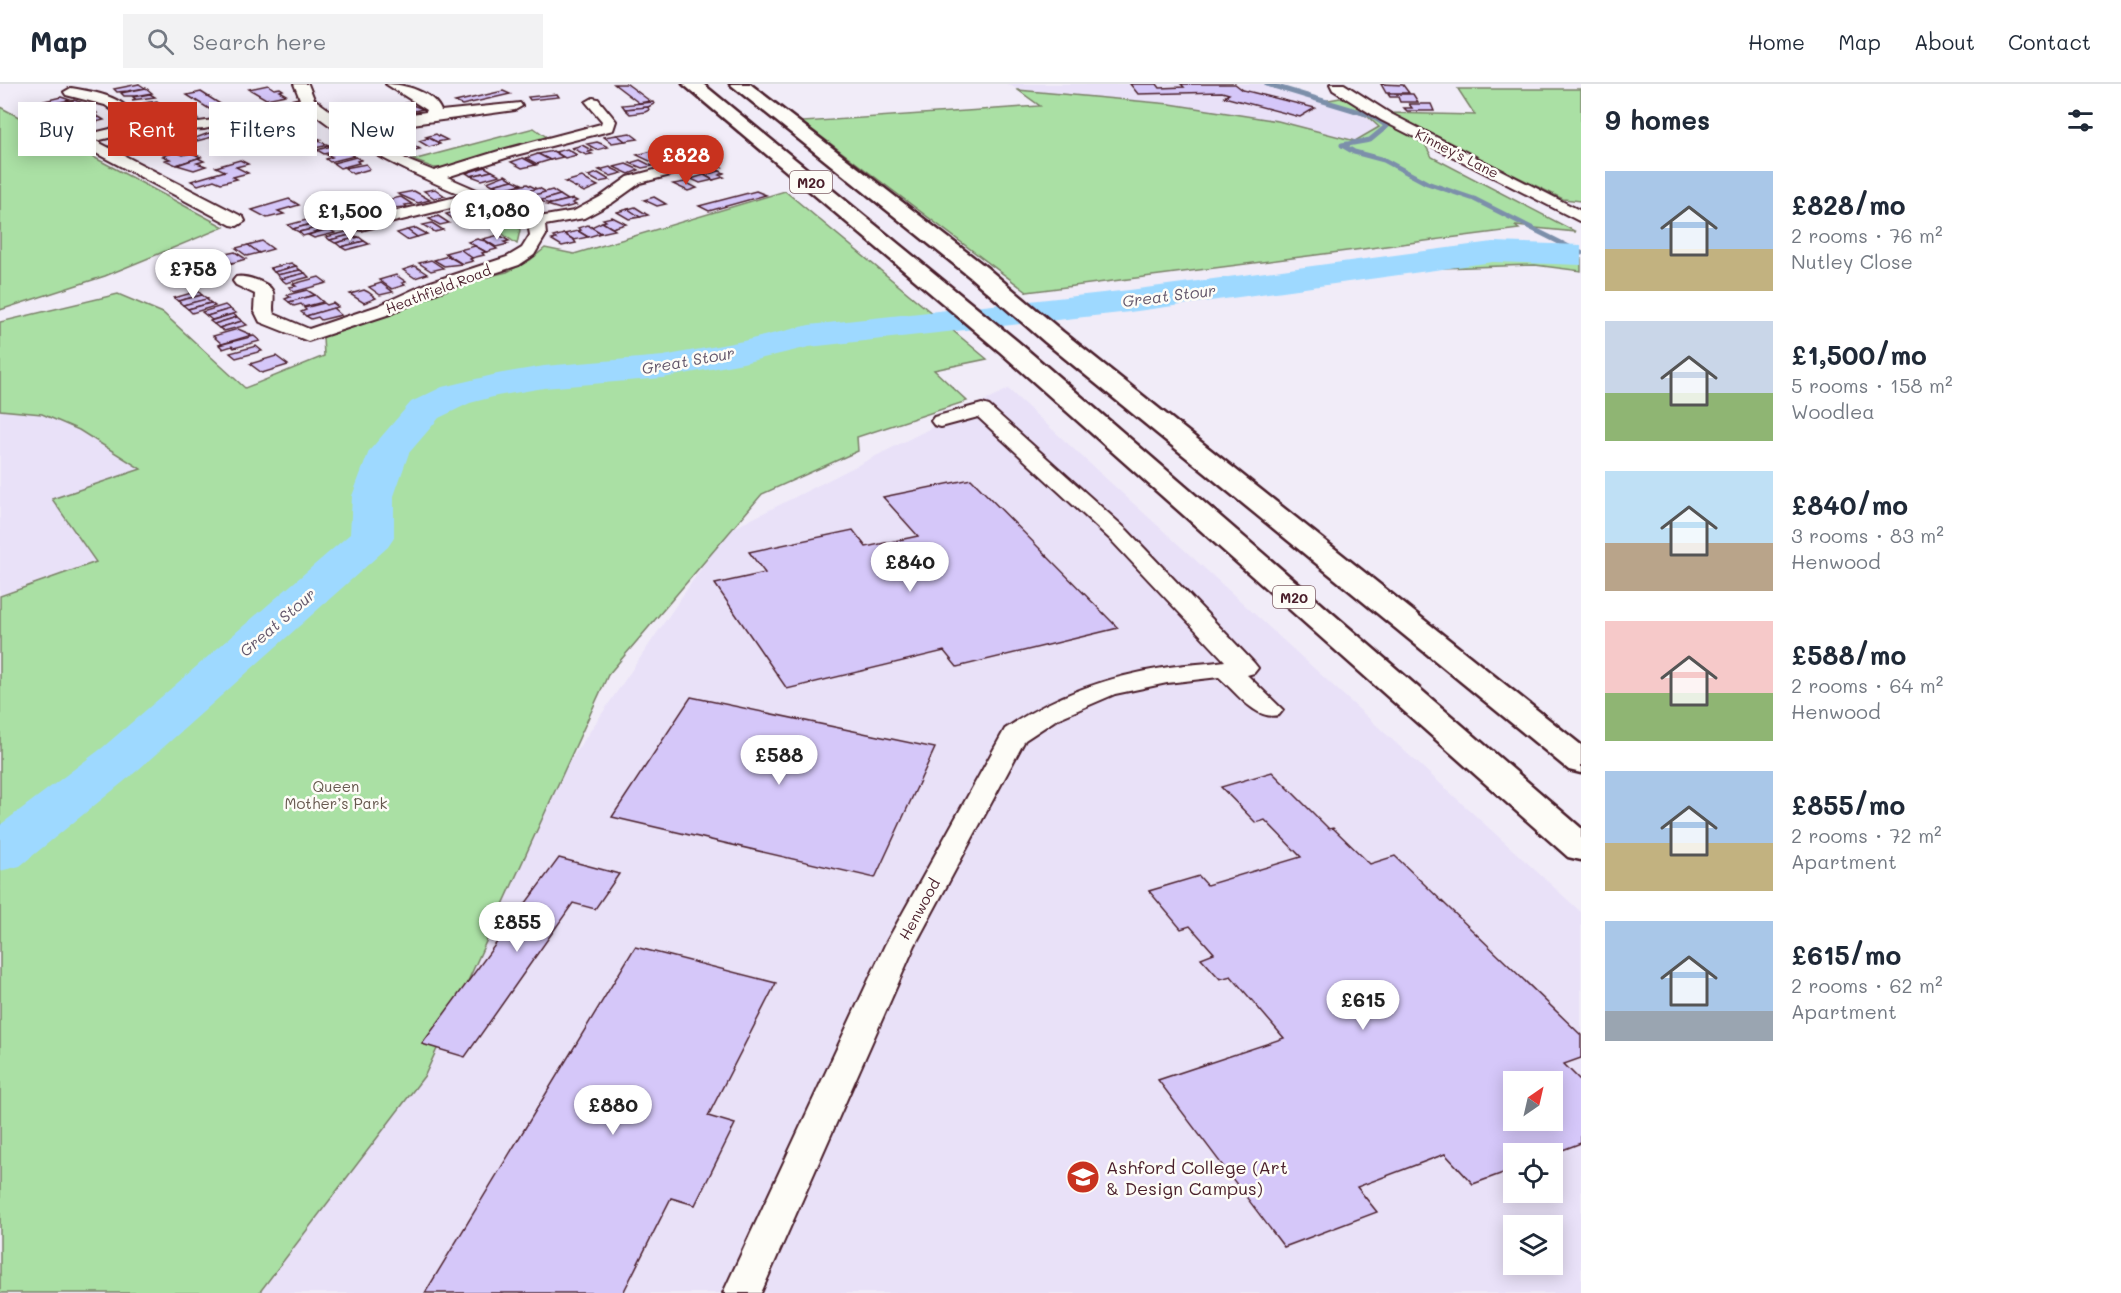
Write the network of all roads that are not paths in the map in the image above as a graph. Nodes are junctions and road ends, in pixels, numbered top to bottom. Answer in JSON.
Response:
{"nodes":[{"id":1,"x":301,"y":84,"type":"edge"},
{"id":2,"x":393,"y":84,"type":"edge"},
{"id":3,"x":692,"y":84,"type":"edge"},
{"id":4,"x":739,"y":84,"type":"edge"},
{"id":5,"x":1337,"y":84,"type":"edge"},
{"id":6,"x":84,"y":91,"type":"dead end"},
{"id":7,"x":308,"y":101,"type":"junction"},
{"id":8,"x":108,"y":102,"type":"edge"},
{"id":9,"x":593,"y":102,"type":"dead end"},
{"id":10,"x":514,"y":106,"type":"dead end"},
{"id":11,"x":433,"y":116,"type":"junction"},
{"id":12,"x":329,"y":117,"type":"edge"},
{"id":13,"x":416,"y":119,"type":"edge"},
{"id":14,"x":197,"y":123,"type":"edge"},
{"id":15,"x":108,"y":134,"type":"edge"},
{"id":16,"x":108,"y":154,"type":"edge"},
{"id":17,"x":111,"y":156,"type":"edge"},
{"id":18,"x":389,"y":156,"type":"edge"},
{"id":19,"x":681,"y":168,"type":"dead end"},
{"id":20,"x":431,"y":177,"type":"junction"},
{"id":21,"x":473,"y":194,"type":"junction"},
{"id":22,"x":611,"y":196,"type":"junction"},
{"id":23,"x":631,"y":200,"type":"dead end"},
{"id":24,"x":1581,"y":217,"type":"edge"},
{"id":25,"x":237,"y":221,"type":"dead end"},
{"id":26,"x":536,"y":222,"type":"junction"},
{"id":27,"x":361,"y":225,"type":"dead end"},
{"id":28,"x":242,"y":281,"type":"dead end"},
{"id":29,"x":941,"y":422,"type":"dead end"},
{"id":30,"x":1225,"y":669,"type":"junction"},
{"id":31,"x":1270,"y":710,"type":"dead end"},
{"id":32,"x":1581,"y":762,"type":"edge"},
{"id":33,"x":1581,"y":848,"type":"edge"},
{"id":34,"x":742,"y":1293,"type":"edge"}],
"edges":[{"from":1,"to":7,"type":"street"},
{"from":2,"to":11,"type":"street"},
{"from":3,"to":33,"type":"highway","number":"M20"},
{"from":4,"to":32,"type":"highway","number":"M20"},
{"from":5,"to":24,"type":"street","name":"Kinney's Lane"},
{"from":6,"to":8,"type":"street"},
{"from":7,"to":12,"type":"street"},
{"from":7,"to":14,"type":"street"},
{"from":9,"to":20,"type":"street"},
{"from":10,"to":11,"type":"street"},
{"from":11,"to":13,"type":"street"},
{"from":15,"to":16,"type":"street"},
{"from":17,"to":25,"type":"street"},
{"from":18,"to":20,"type":"street"},
{"from":19,"to":22,"type":"street"},
{"from":20,"to":21,"type":"street"},
{"from":21,"to":26,"type":"street"},
{"from":21,"to":27,"type":"street"},
{"from":22,"to":23,"type":"street"},
{"from":22,"to":26,"type":"street"},
{"from":26,"to":28,"type":"street","name":"Heathfield Road"},
{"from":29,"to":30,"type":"street","name":"Henwood"},
{"from":30,"to":31,"type":"street"},
{"from":30,"to":34,"type":"street","name":"Henwood"}]}
